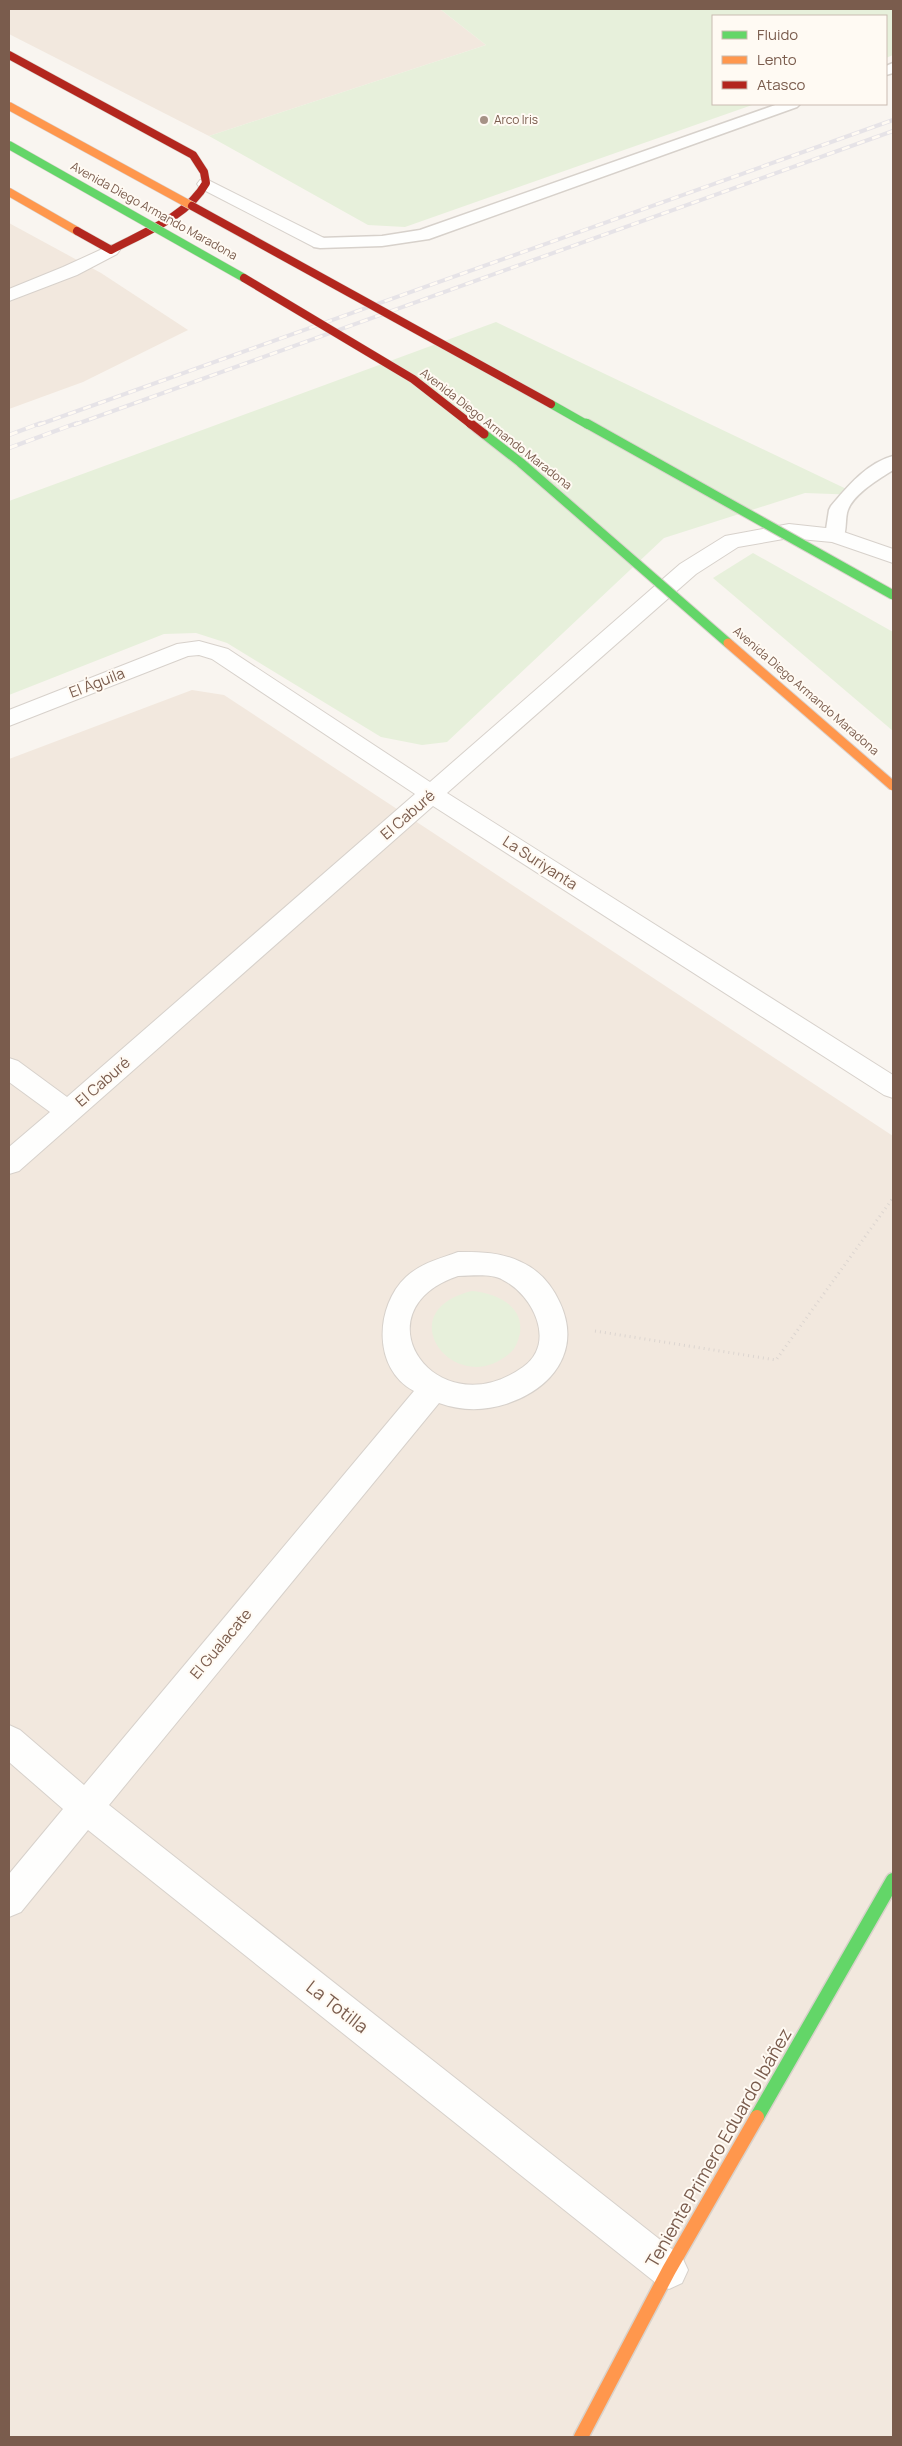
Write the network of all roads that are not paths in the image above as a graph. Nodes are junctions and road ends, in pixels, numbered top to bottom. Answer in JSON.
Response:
{"nodes":[{"id":1,"x":9,"y":55,"type":"edge"},
{"id":2,"x":789,"y":105,"type":"edge"},
{"id":3,"x":9,"y":106,"type":"edge"},
{"id":4,"x":9,"y":145,"type":"edge"},
{"id":5,"x":206,"y":184,"type":"junction"},
{"id":6,"x":9,"y":192,"type":"edge"},
{"id":7,"x":320,"y":243,"type":"joint"},
{"id":8,"x":111,"y":250,"type":"junction"},
{"id":9,"x":9,"y":295,"type":"edge"},
{"id":10,"x":893,"y":462,"type":"edge"},
{"id":11,"x":835,"y":536,"type":"junction"},
{"id":12,"x":893,"y":556,"type":"edge"},
{"id":13,"x":893,"y":595,"type":"edge"},
{"id":14,"x":185,"y":649,"type":"joint"},
{"id":15,"x":9,"y":718,"type":"edge"},
{"id":16,"x":893,"y":786,"type":"edge"},
{"id":17,"x":432,"y":794,"type":"junction"},
{"id":18,"x":9,"y":1068,"type":"edge"},
{"id":19,"x":893,"y":1088,"type":"edge"},
{"id":20,"x":69,"y":1112,"type":"junction"},
{"id":21,"x":9,"y":1163,"type":"edge"},
{"id":22,"x":433,"y":1389,"type":"junction"},
{"id":23,"x":9,"y":1741,"type":"edge"},
{"id":24,"x":86,"y":1808,"type":"junction"},
{"id":25,"x":893,"y":1880,"type":"edge"},
{"id":26,"x":9,"y":1900,"type":"edge"},
{"id":27,"x":669,"y":2270,"type":"junction"},
{"id":28,"x":581,"y":2437,"type":"edge"}],
"edges":[{"from":1,"to":5,"type":"main road"},
{"from":2,"to":7,"type":"lane"},
{"from":3,"to":13,"type":"main road","name":"Avenida Diego Armando Maradona","bridge":true},
{"from":4,"to":16,"type":"main road","name":"Avenida Diego Armando Maradona","bridge":true},
{"from":5,"to":7,"type":"street"},
{"from":5,"to":8,"type":"main road"},
{"from":6,"to":8,"type":"main road"},
{"from":8,"to":9,"type":"street"},
{"from":10,"to":11,"type":"lane"},
{"from":11,"to":12,"type":"street","name":"El Caburé"},
{"from":11,"to":17,"type":"street","name":"El Caburé"},
{"from":14,"to":15,"type":"street","name":"El Águila"},
{"from":14,"to":17,"type":"street","name":"La Suriyanta"},
{"from":17,"to":19,"type":"street","name":"La Suriyanta"},
{"from":17,"to":20,"type":"street","name":"El Caburé"},
{"from":18,"to":20,"type":"street"},
{"from":20,"to":21,"type":"street","name":"El Caburé"},
{"from":22,"to":22,"type":"street"},
{"from":22,"to":24,"type":"street","name":"El Gualacate"},
{"from":23,"to":24,"type":"street","name":"La Totilla"},
{"from":24,"to":26,"type":"street","name":"El Gualacate"},
{"from":24,"to":27,"type":"street","name":"La Totilla"},
{"from":25,"to":27,"type":"main road","name":"Teniente Primero Eduardo Ibáñez"},
{"from":27,"to":28,"type":"main road","name":"Teniente Primero Eduardo Ibáñez"}]}
